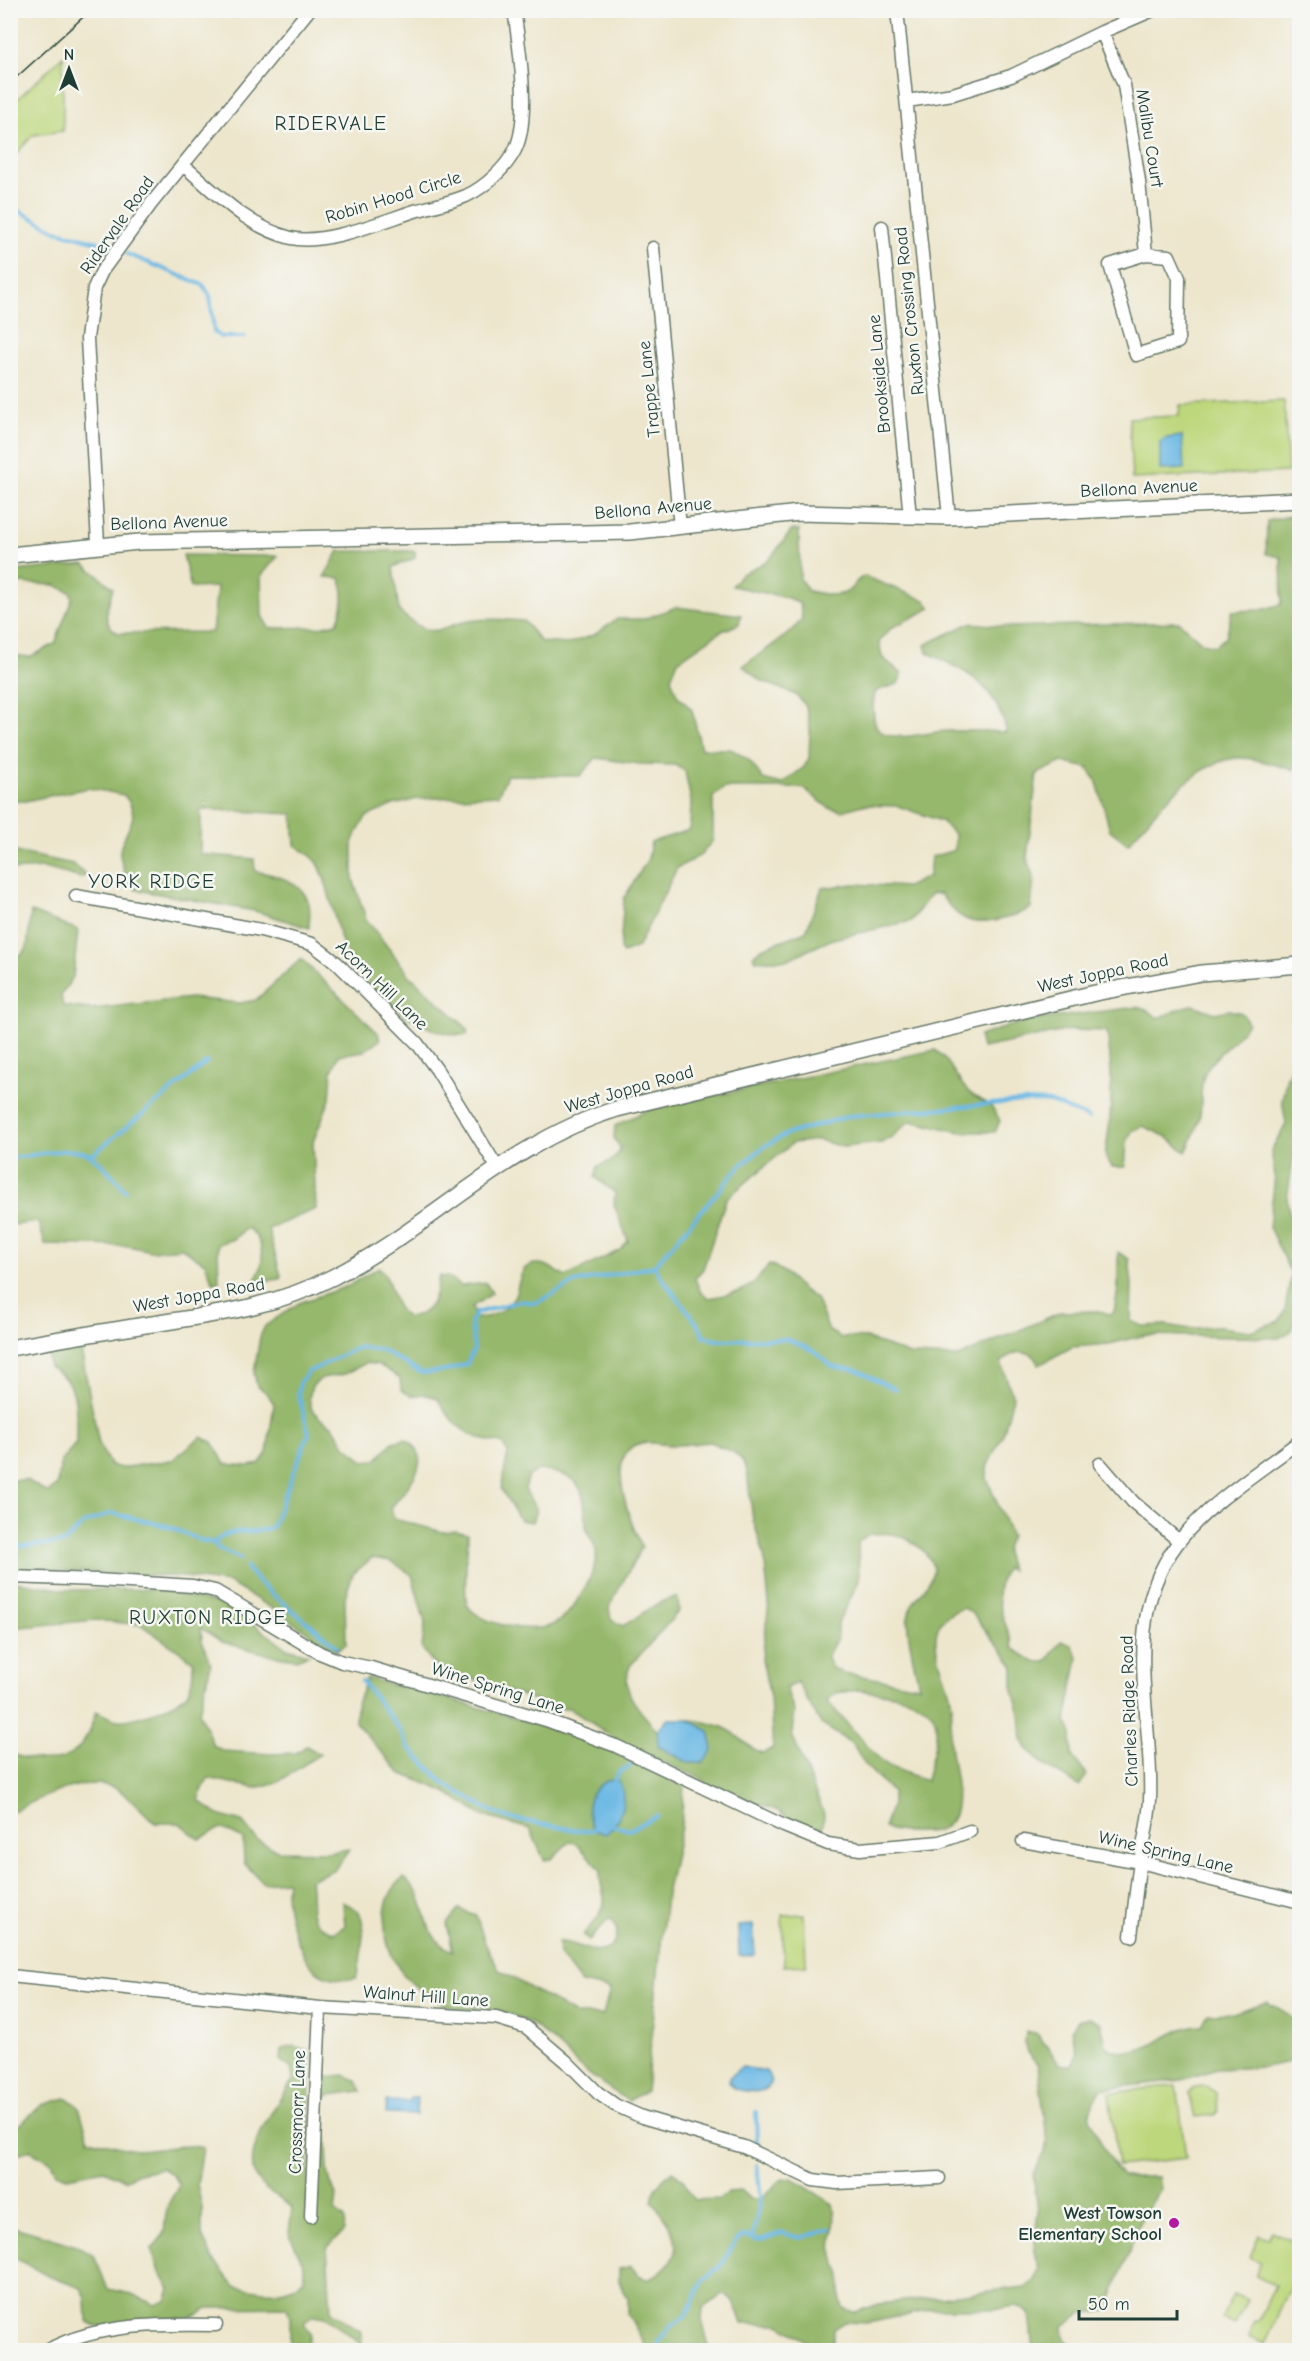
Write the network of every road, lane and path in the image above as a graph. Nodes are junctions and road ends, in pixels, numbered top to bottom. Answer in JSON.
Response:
{"nodes":[{"id":1,"x":309,"y":10,"type":"edge"},
{"id":2,"x":514,"y":10,"type":"edge"},
{"id":3,"x":897,"y":10,"type":"edge"},
{"id":4,"x":1153,"y":10,"type":"edge"},
{"id":5,"x":1102,"y":32,"type":"junction"},
{"id":6,"x":907,"y":101,"type":"junction"},
{"id":7,"x":183,"y":165,"type":"junction"},
{"id":8,"x":882,"y":227,"type":"dead end"},
{"id":9,"x":653,"y":248,"type":"dead end"},
{"id":10,"x":1146,"y":254,"type":"junction"},
{"id":11,"x":1299,"y":500,"type":"edge"},
{"id":12,"x":910,"y":517,"type":"junction"},
{"id":13,"x":949,"y":517,"type":"junction"},
{"id":14,"x":680,"y":526,"type":"junction"},
{"id":15,"x":98,"y":544,"type":"junction"},
{"id":16,"x":10,"y":555,"type":"edge"},
{"id":17,"x":76,"y":896,"type":"dead end"},
{"id":18,"x":1299,"y":964,"type":"edge"},
{"id":19,"x":497,"y":1167,"type":"junction"},
{"id":20,"x":10,"y":1348,"type":"edge"},
{"id":21,"x":1299,"y":1441,"type":"edge"},
{"id":22,"x":1100,"y":1464,"type":"dead end"},
{"id":23,"x":1179,"y":1541,"type":"junction"},
{"id":24,"x":10,"y":1577,"type":"edge"},
{"id":25,"x":970,"y":1831,"type":"dead end"},
{"id":26,"x":1023,"y":1841,"type":"dead end"},
{"id":27,"x":1140,"y":1862,"type":"junction"},
{"id":28,"x":1299,"y":1902,"type":"edge"},
{"id":29,"x":1131,"y":1936,"type":"dead end"},
{"id":30,"x":10,"y":1976,"type":"edge"},
{"id":31,"x":320,"y":2008,"type":"junction"},
{"id":32,"x":939,"y":2178,"type":"dead end"},
{"id":33,"x":311,"y":2216,"type":"dead end"},
{"id":34,"x":216,"y":2325,"type":"dead end"},
{"id":35,"x":48,"y":2350,"type":"edge"}],
"edges":[{"from":1,"to":7,"type":"street","name":"Ridervale Road"},
{"from":2,"to":7,"type":"street","name":"Robin Hood Circle"},
{"from":3,"to":6,"type":"street","name":"Ruxton Crossing Road"},
{"from":4,"to":5,"type":"street"},
{"from":5,"to":6,"type":"street"},
{"from":5,"to":10,"type":"street","name":"Malibu Court"},
{"from":6,"to":13,"type":"street","name":"Ruxton Crossing Road"},
{"from":7,"to":15,"type":"street","name":"Ridervale Road"},
{"from":8,"to":12,"type":"street","name":"Brookside Lane"},
{"from":9,"to":14,"type":"street","name":"Trappe Lane"},
{"from":10,"to":10,"type":"street"},
{"from":11,"to":13,"type":"street","name":"Bellona Avenue"},
{"from":12,"to":13,"type":"street","name":"Bellona Avenue"},
{"from":12,"to":14,"type":"street","name":"Bellona Avenue"},
{"from":14,"to":15,"type":"street","name":"Bellona Avenue"},
{"from":15,"to":16,"type":"street","name":"Bellona Avenue"},
{"from":17,"to":19,"type":"street","name":"Acorn Hill Lane"},
{"from":18,"to":19,"type":"street","name":"West Joppa Road"},
{"from":19,"to":20,"type":"street","name":"West Joppa Road"},
{"from":21,"to":23,"type":"street","name":"Charles Ridge Road"},
{"from":22,"to":23,"type":"street"},
{"from":23,"to":27,"type":"street","name":"Charles Ridge Road"},
{"from":24,"to":25,"type":"street","name":"Wine Spring Lane"},
{"from":26,"to":27,"type":"street","name":"Wine Spring Lane"},
{"from":27,"to":28,"type":"street","name":"Wine Spring Lane"},
{"from":27,"to":29,"type":"street","name":"Charles Ridge Road"},
{"from":30,"to":31,"type":"street","name":"Walnut Hill Lane"},
{"from":31,"to":32,"type":"street","name":"Walnut Hill Lane"},
{"from":31,"to":33,"type":"street","name":"Crossmorr Lane"},
{"from":34,"to":35,"type":"street"}]}
